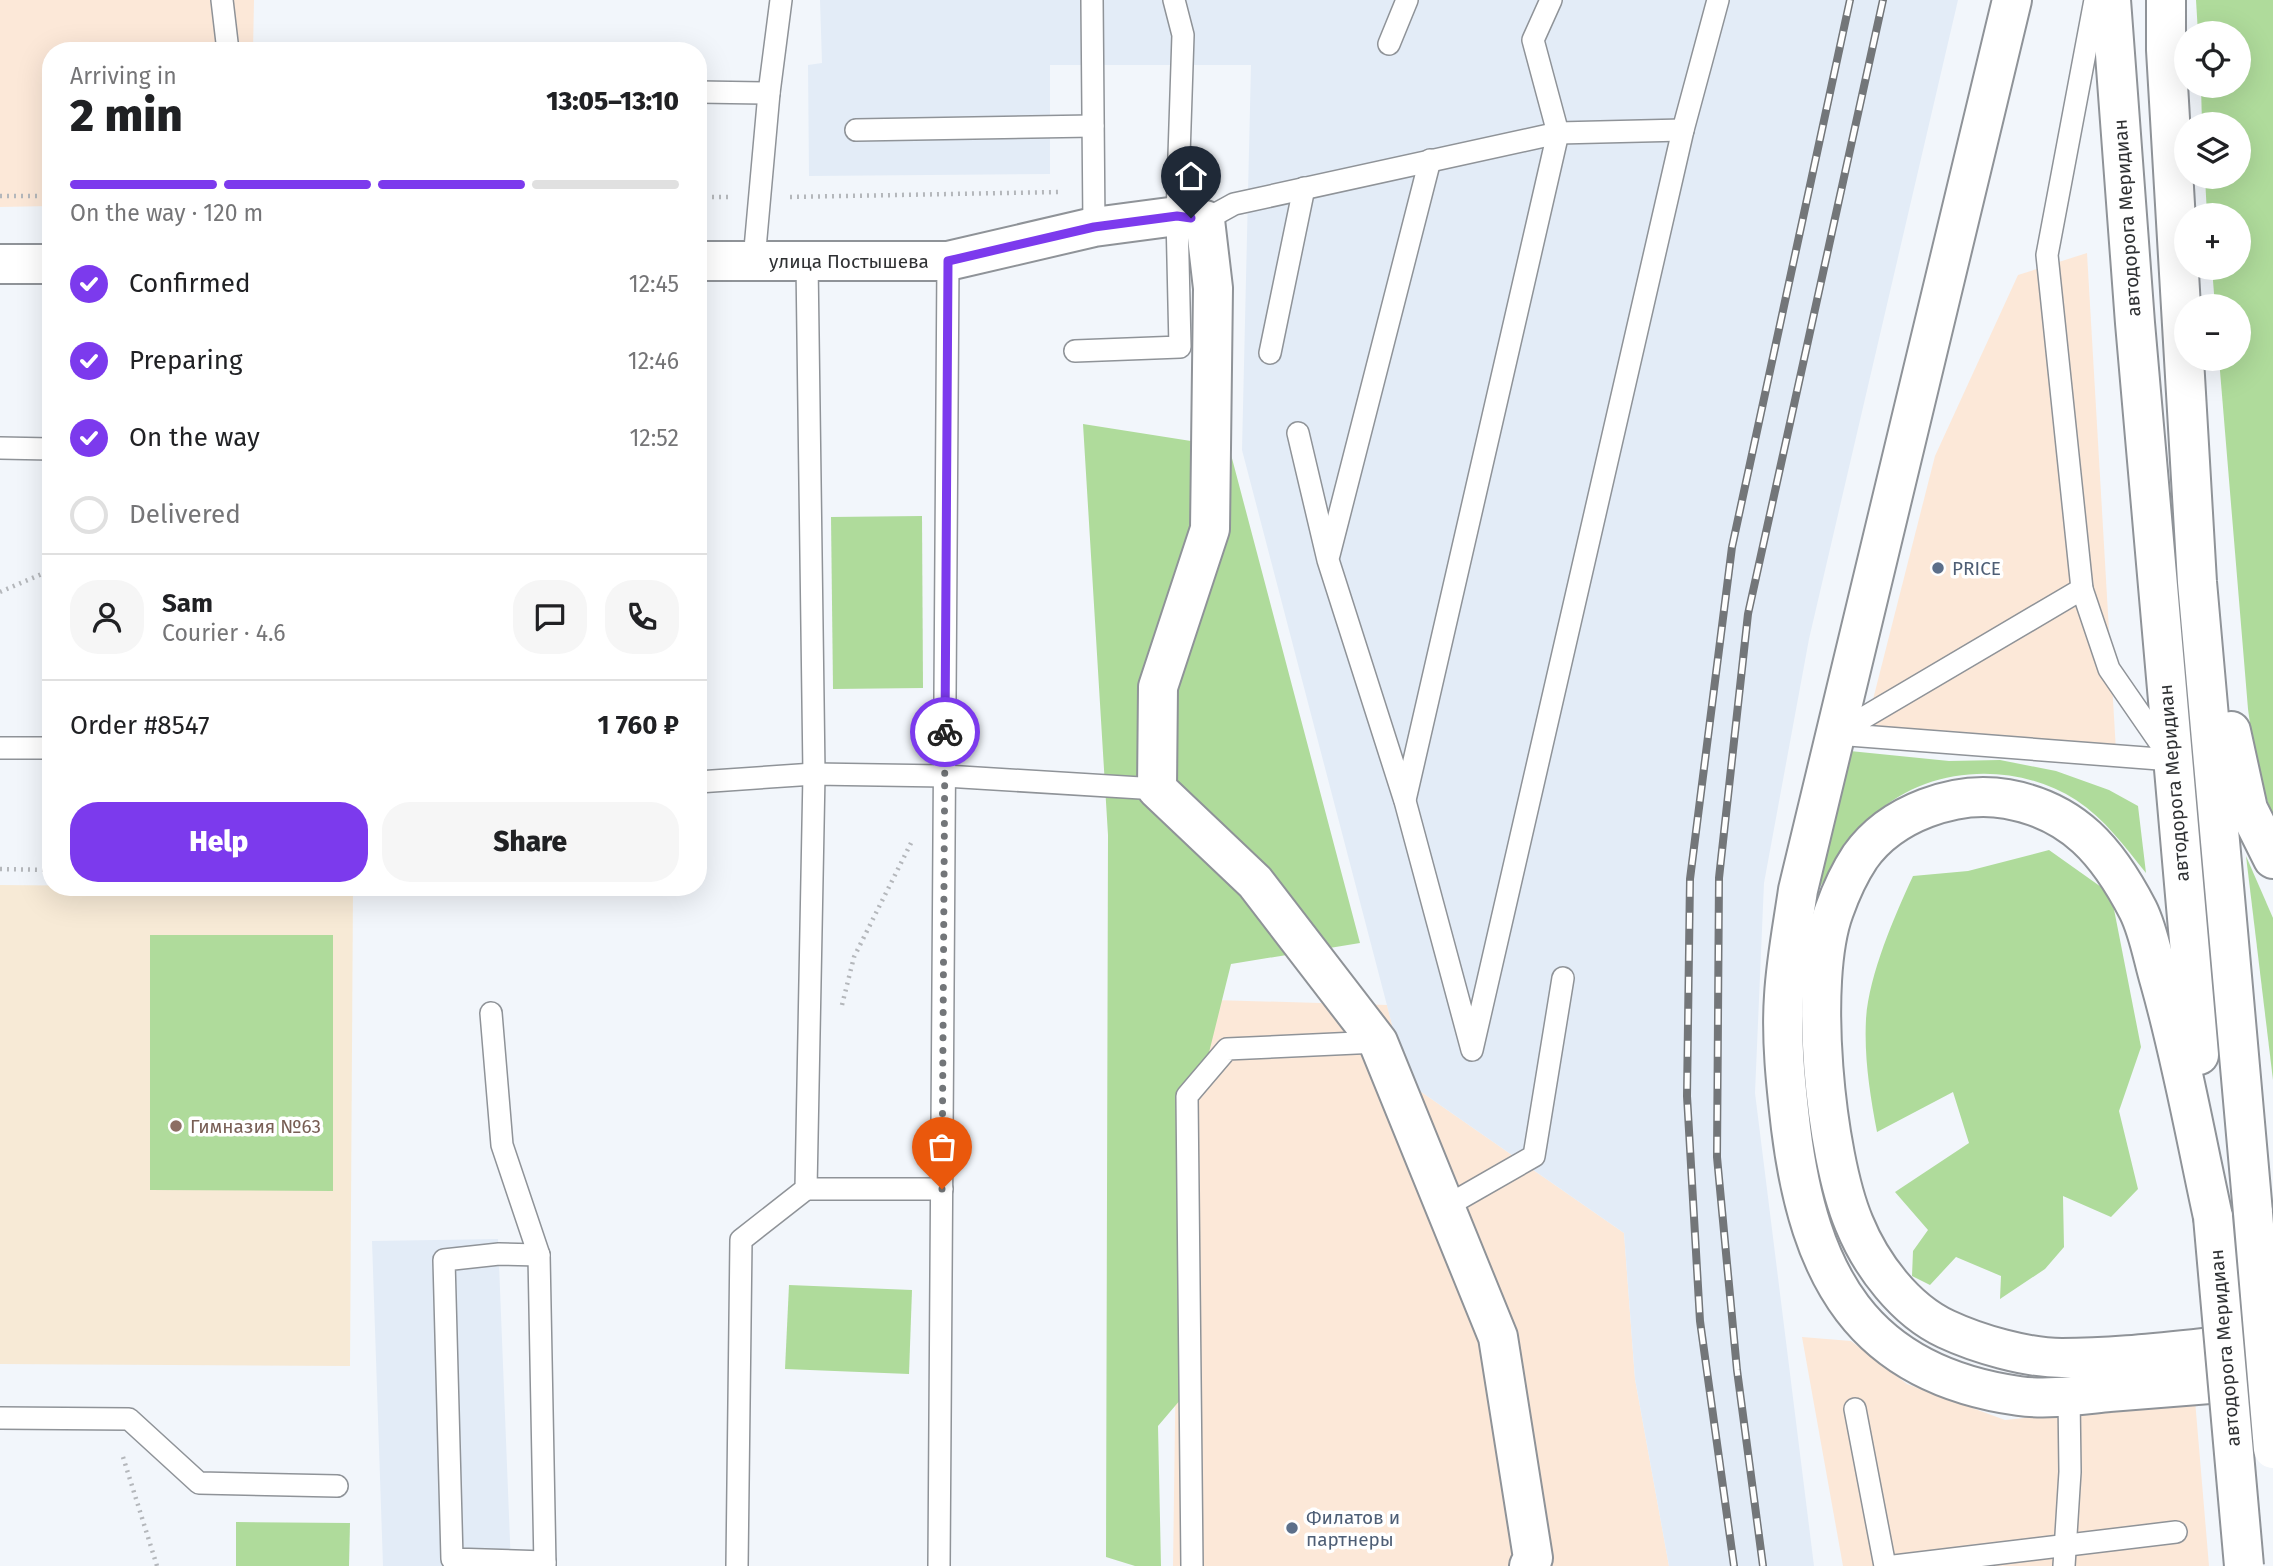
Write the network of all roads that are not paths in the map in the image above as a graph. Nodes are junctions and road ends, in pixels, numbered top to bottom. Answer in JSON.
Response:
{"nodes":[{"id":1,"x":222,"y":0,"type":"edge"},
{"id":2,"x":780,"y":0,"type":"edge"},
{"id":3,"x":1092,"y":0,"type":"edge"},
{"id":4,"x":1174,"y":0,"type":"edge"},
{"id":5,"x":1407,"y":0,"type":"edge"},
{"id":6,"x":1550,"y":0,"type":"edge"},
{"id":7,"x":1718,"y":0,"type":"edge"},
{"id":8,"x":2012,"y":0,"type":"edge"},
{"id":9,"x":2095,"y":0,"type":"edge"},
{"id":10,"x":2111,"y":0,"type":"edge"},
{"id":11,"x":2166,"y":0,"type":"edge"},
{"id":12,"x":227,"y":42,"type":"edge"},
{"id":13,"x":1389,"y":44,"type":"dead end"},
{"id":14,"x":707,"y":92,"type":"edge"},
{"id":15,"x":769,"y":93,"type":"junction"},
{"id":16,"x":1093,"y":126,"type":"junction"},
{"id":17,"x":856,"y":130,"type":"dead end"},
{"id":18,"x":1683,"y":130,"type":"junction"},
{"id":19,"x":1558,"y":133,"type":"junction"},
{"id":20,"x":1430,"y":160,"type":"junction"},
{"id":21,"x":1304,"y":188,"type":"junction"},
{"id":22,"x":1094,"y":209,"type":"junction"},
{"id":23,"x":1191,"y":218,"type":"junction"},
{"id":24,"x":754,"y":260,"type":"junction"},
{"id":25,"x":707,"y":261,"type":"edge"},
{"id":26,"x":948,"y":261,"type":"junction"},
{"id":27,"x":807,"y":262,"type":"junction"},
{"id":28,"x":0,"y":264,"type":"edge"},
{"id":29,"x":42,"y":264,"type":"edge"},
{"id":30,"x":1075,"y":351,"type":"dead end"},
{"id":31,"x":1270,"y":353,"type":"dead end"},
{"id":32,"x":1298,"y":433,"type":"dead end"},
{"id":33,"x":0,"y":448,"type":"edge"},
{"id":34,"x":42,"y":449,"type":"edge"},
{"id":35,"x":1328,"y":560,"type":"junction"},
{"id":36,"x":2197,"y":582,"type":"junction"},
{"id":37,"x":2082,"y":589,"type":"junction"},
{"id":38,"x":1836,"y":734,"type":"junction"},
{"id":39,"x":0,"y":748,"type":"edge"},
{"id":40,"x":42,"y":748,"type":"edge"},
{"id":41,"x":2172,"y":760,"type":"junction"},
{"id":42,"x":814,"y":774,"type":"junction"},
{"id":43,"x":945,"y":776,"type":"junction"},
{"id":44,"x":707,"y":781,"type":"edge"},
{"id":45,"x":1157,"y":789,"type":"junction"},
{"id":46,"x":1405,"y":801,"type":"junction"},
{"id":47,"x":2273,"y":859,"type":"edge"},
{"id":48,"x":1563,"y":978,"type":"dead end"},
{"id":49,"x":491,"y":1013,"type":"dead end"},
{"id":50,"x":1378,"y":1042,"type":"junction"},
{"id":51,"x":806,"y":1189,"type":"junction"},
{"id":52,"x":942,"y":1189,"type":"junction"},
{"id":53,"x":1446,"y":1207,"type":"junction"},
{"id":54,"x":2213,"y":1217,"type":"junction"},
{"id":55,"x":539,"y":1255,"type":"junction"},
{"id":56,"x":2273,"y":1342,"type":"edge"},
{"id":57,"x":2273,"y":1379,"type":"edge"},
{"id":58,"x":2068,"y":1396,"type":"junction"},
{"id":59,"x":1855,"y":1409,"type":"dead end"},
{"id":60,"x":0,"y":1418,"type":"edge"},
{"id":61,"x":2273,"y":1449,"type":"edge"},
{"id":62,"x":337,"y":1486,"type":"dead end"},
{"id":63,"x":2176,"y":1532,"type":"dead end"},
{"id":64,"x":2065,"y":1556,"type":"edge"},
{"id":65,"x":545,"y":1564,"type":"edge"},
{"id":66,"x":737,"y":1566,"type":"edge"},
{"id":67,"x":939,"y":1566,"type":"edge"},
{"id":68,"x":1192,"y":1566,"type":"edge"},
{"id":69,"x":1529,"y":1566,"type":"edge"},
{"id":70,"x":1885,"y":1566,"type":"edge"},
{"id":71,"x":1894,"y":1566,"type":"edge"},
{"id":72,"x":2244,"y":1566,"type":"edge"}],
"edges":[{"from":1,"to":12,"type":"lane"},
{"from":2,"to":15,"type":"lane"},
{"from":3,"to":16,"type":"lane"},
{"from":4,"to":23,"type":"lane"},
{"from":5,"to":13,"type":"lane"},
{"from":6,"to":19,"type":"lane"},
{"from":7,"to":18,"type":"lane"},
{"from":8,"to":38,"type":"main road"},
{"from":9,"to":37,"type":"lane"},
{"from":10,"to":41,"type":"main road","name":"автодорога Меридиан"},
{"from":11,"to":36,"type":"main road","name":"автодорога Меридиан"},
{"from":14,"to":15,"type":"lane"},
{"from":15,"to":24,"type":"lane"},
{"from":16,"to":17,"type":"lane"},
{"from":16,"to":22,"type":"lane"},
{"from":18,"to":19,"type":"lane"},
{"from":18,"to":46,"type":"lane"},
{"from":19,"to":20,"type":"lane"},
{"from":19,"to":46,"type":"lane"},
{"from":20,"to":21,"type":"lane"},
{"from":20,"to":35,"type":"lane"},
{"from":21,"to":23,"type":"lane"},
{"from":21,"to":31,"type":"lane"},
{"from":22,"to":23,"type":"main road","name":"улица Постышева"},
{"from":22,"to":26,"type":"main road","name":"улица Постышева"},
{"from":23,"to":30,"type":"lane"},
{"from":23,"to":45,"type":"main road"},
{"from":24,"to":25,"type":"main road","name":"улица Постышева"},
{"from":24,"to":27,"type":"main road","name":"улица Постышева"},
{"from":26,"to":27,"type":"main road","name":"улица Постышева"},
{"from":26,"to":43,"type":"lane"},
{"from":27,"to":42,"type":"lane"},
{"from":28,"to":29,"type":"main road"},
{"from":32,"to":35,"type":"lane"},
{"from":33,"to":34,"type":"lane"},
{"from":35,"to":46,"type":"lane"},
{"from":36,"to":47,"type":"main road"},
{"from":36,"to":61,"type":"main road","name":"автодорога Меридиан","bridge":true},
{"from":37,"to":38,"type":"lane"},
{"from":37,"to":41,"type":"lane"},
{"from":38,"to":41,"type":"lane"},
{"from":38,"to":58,"type":"main road"},
{"from":39,"to":40,"type":"lane"},
{"from":41,"to":54,"type":"main road","name":"автодорога Меридиан"},
{"from":42,"to":43,"type":"lane"},
{"from":42,"to":44,"type":"lane"},
{"from":42,"to":51,"type":"lane"},
{"from":43,"to":45,"type":"lane"},
{"from":43,"to":52,"type":"lane"},
{"from":45,"to":50,"type":"main road"},
{"from":48,"to":53,"type":"lane"},
{"from":49,"to":55,"type":"lane"},
{"from":50,"to":53,"type":"main road"},
{"from":50,"to":68,"type":"lane"},
{"from":51,"to":52,"type":"lane"},
{"from":51,"to":66,"type":"lane"},
{"from":52,"to":67,"type":"lane"},
{"from":53,"to":69,"type":"main road"},
{"from":54,"to":56,"type":"main road"},
{"from":54,"to":72,"type":"main road","name":"автодорога Меридиан","bridge":true},
{"from":55,"to":65,"type":"lane"},
{"from":55,"to":65,"type":"lane"},
{"from":57,"to":58,"type":"main road"},
{"from":58,"to":64,"type":"lane"},
{"from":59,"to":70,"type":"lane"},
{"from":60,"to":62,"type":"lane"},
{"from":63,"to":64,"type":"lane"},
{"from":64,"to":71,"type":"lane"}]}
